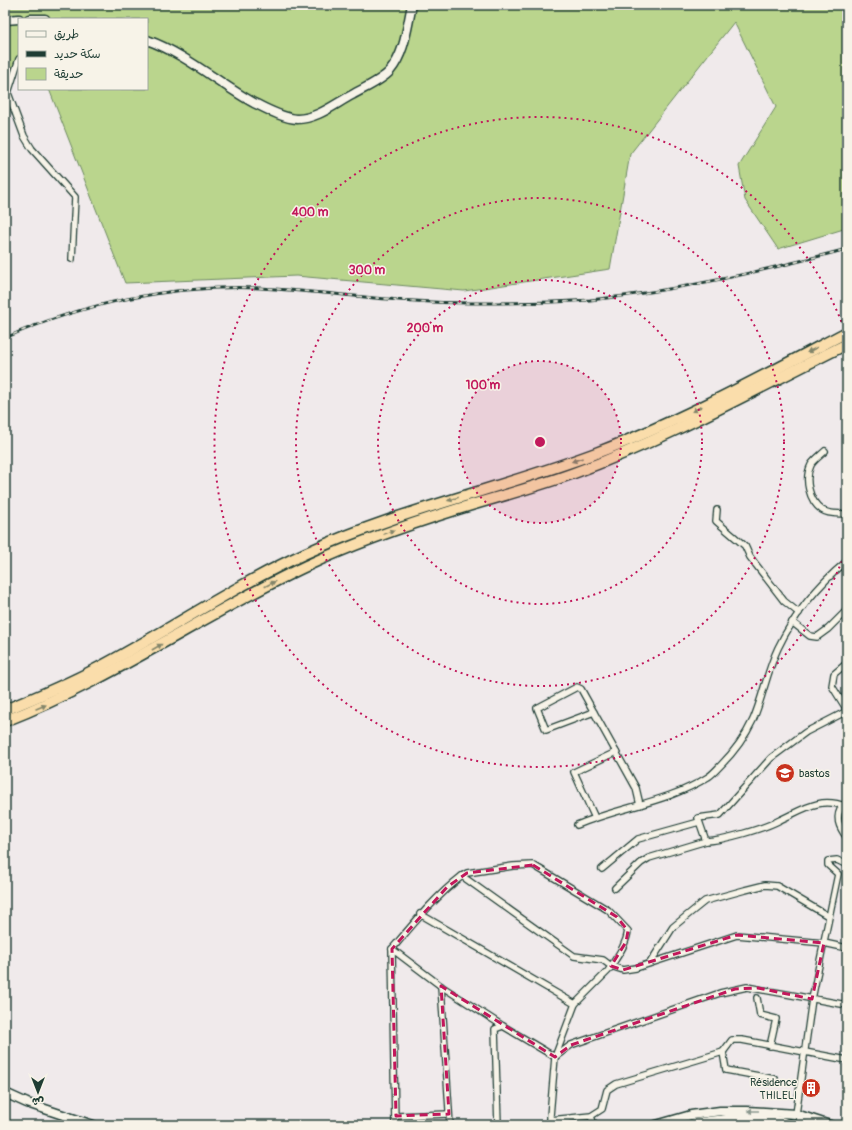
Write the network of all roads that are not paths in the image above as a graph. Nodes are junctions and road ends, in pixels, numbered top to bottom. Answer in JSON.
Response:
{"nodes":[{"id":1,"x":412,"y":5,"type":"edge"},
{"id":2,"x":18,"y":19,"type":"edge"},
{"id":3,"x":5,"y":20,"type":"edge"},
{"id":4,"x":148,"y":41,"type":"edge"},
{"id":5,"x":18,"y":62,"type":"edge"},
{"id":6,"x":72,"y":259,"type":"dead end"},
{"id":7,"x":847,"y":332,"type":"edge"},
{"id":8,"x":847,"y":344,"type":"edge"},
{"id":9,"x":825,"y":452,"type":"dead end"},
{"id":10,"x":717,"y":510,"type":"dead end"},
{"id":11,"x":847,"y":514,"type":"edge"},
{"id":12,"x":847,"y":561,"type":"edge"},
{"id":13,"x":847,"y":610,"type":"edge"},
{"id":14,"x":799,"y":613,"type":"junction"},
{"id":15,"x":792,"y":622,"type":"junction"},
{"id":16,"x":847,"y":663,"type":"edge"},
{"id":17,"x":5,"y":710,"type":"edge"},
{"id":18,"x":847,"y":710,"type":"edge"},
{"id":19,"x":594,"y":712,"type":"junction"},
{"id":20,"x":5,"y":722,"type":"edge"},
{"id":21,"x":616,"y":752,"type":"junction"},
{"id":22,"x":640,"y":805,"type":"junction"},
{"id":23,"x":845,"y":806,"type":"edge"},
{"id":24,"x":595,"y":818,"type":"junction"},
{"id":25,"x":699,"y":822,"type":"junction"},
{"id":26,"x":577,"y":825,"type":"dead end"},
{"id":27,"x":847,"y":838,"type":"edge"},
{"id":28,"x":706,"y":841,"type":"junction"},
{"id":29,"x":847,"y":865,"type":"edge"},
{"id":30,"x":602,"y":869,"type":"dead end"},
{"id":31,"x":462,"y":876,"type":"junction"},
{"id":32,"x":615,"y":888,"type":"dead end"},
{"id":33,"x":420,"y":914,"type":"junction"},
{"id":34,"x":828,"y":916,"type":"junction"},
{"id":35,"x":824,"y":943,"type":"junction"},
{"id":36,"x":847,"y":948,"type":"edge"},
{"id":37,"x":392,"y":949,"type":"junction"},
{"id":38,"x":650,"y":963,"type":"junction"},
{"id":39,"x":612,"y":966,"type":"junction"},
{"id":40,"x":441,"y":986,"type":"junction"},
{"id":41,"x":757,"y":998,"type":"dead end"},
{"id":42,"x":812,"y":999,"type":"junction"},
{"id":43,"x":575,"y":1004,"type":"junction"},
{"id":44,"x":847,"y":1005,"type":"edge"},
{"id":45,"x":503,"y":1026,"type":"junction"},
{"id":46,"x":770,"y":1046,"type":"junction"},
{"id":47,"x":723,"y":1052,"type":"junction"},
{"id":48,"x":805,"y":1053,"type":"junction"},
{"id":49,"x":555,"y":1057,"type":"junction"},
{"id":50,"x":847,"y":1060,"type":"edge"},
{"id":51,"x":775,"y":1079,"type":"dead end"},
{"id":52,"x":5,"y":1093,"type":"edge"},
{"id":53,"x":449,"y":1114,"type":"junction"},
{"id":54,"x":795,"y":1115,"type":"junction"},
{"id":55,"x":396,"y":1116,"type":"junction"},
{"id":56,"x":591,"y":1116,"type":"junction"},
{"id":57,"x":551,"y":1123,"type":"edge"},
{"id":58,"x":93,"y":1125,"type":"edge"},
{"id":59,"x":396,"y":1125,"type":"edge"},
{"id":60,"x":450,"y":1125,"type":"edge"},
{"id":61,"x":498,"y":1125,"type":"edge"},
{"id":62,"x":594,"y":1125,"type":"edge"},
{"id":63,"x":656,"y":1125,"type":"edge"},
{"id":64,"x":686,"y":1125,"type":"edge"},
{"id":65,"x":790,"y":1125,"type":"edge"},
{"id":66,"x":799,"y":1125,"type":"edge"},
{"id":67,"x":830,"y":1125,"type":"edge"}],
"edges":[{"from":1,"to":4,"type":"main road"},
{"from":2,"to":3,"type":"main road"},
{"from":5,"to":6,"type":"street"},
{"from":7,"to":17,"type":"highway","one_way":true},
{"from":20,"to":8,"type":"highway","one_way":true},
{"from":9,"to":11,"type":"street"},
{"from":10,"to":14,"type":"street"},
{"from":12,"to":14,"type":"street"},
{"from":13,"to":15,"type":"street"},
{"from":14,"to":15,"type":"street"},
{"from":15,"to":22,"type":"street"},
{"from":16,"to":18,"type":"street"},
{"from":18,"to":25,"type":"street"},
{"from":19,"to":19,"type":"street"},
{"from":19,"to":21,"type":"street"},
{"from":21,"to":22,"type":"street"},
{"from":21,"to":24,"type":"street"},
{"from":22,"to":24,"type":"street"},
{"from":23,"to":27,"type":"street"},
{"from":23,"to":28,"type":"street"},
{"from":24,"to":26,"type":"street"},
{"from":25,"to":28,"type":"street"},
{"from":25,"to":30,"type":"street"},
{"from":28,"to":32,"type":"street"},
{"from":29,"to":34,"type":"street"},
{"from":31,"to":33,"type":"street"},
{"from":31,"to":39,"type":"street"},
{"from":31,"to":39,"type":"street"},
{"from":33,"to":37,"type":"street"},
{"from":33,"to":43,"type":"street"},
{"from":34,"to":35,"type":"street"},
{"from":34,"to":38,"type":"street"},
{"from":35,"to":36,"type":"street"},
{"from":35,"to":38,"type":"street"},
{"from":35,"to":42,"type":"street"},
{"from":37,"to":40,"type":"street"},
{"from":37,"to":55,"type":"street"},
{"from":38,"to":39,"type":"street"},
{"from":39,"to":43,"type":"street"},
{"from":40,"to":45,"type":"street"},
{"from":40,"to":53,"type":"street"},
{"from":41,"to":46,"type":"street"},
{"from":42,"to":44,"type":"street"},
{"from":42,"to":48,"type":"street"},
{"from":42,"to":49,"type":"street"},
{"from":43,"to":49,"type":"street"},
{"from":45,"to":49,"type":"street"},
{"from":45,"to":61,"type":"street"},
{"from":46,"to":47,"type":"street"},
{"from":46,"to":48,"type":"street"},
{"from":47,"to":51,"type":"street"},
{"from":47,"to":56,"type":"street"},
{"from":48,"to":50,"type":"street"},
{"from":48,"to":54,"type":"street"},
{"from":49,"to":57,"type":"street"},
{"from":52,"to":58,"type":"main road"},
{"from":53,"to":55,"type":"street"},
{"from":53,"to":60,"type":"street"},
{"from":54,"to":63,"type":"main road","one_way":true},
{"from":54,"to":65,"type":"main road"},
{"from":54,"to":66,"type":"main road"},
{"from":54,"to":67,"type":"main road"},
{"from":55,"to":59,"type":"street"},
{"from":56,"to":57,"type":"street"},
{"from":56,"to":62,"type":"street"},
{"from":64,"to":65,"type":"main road"}]}
